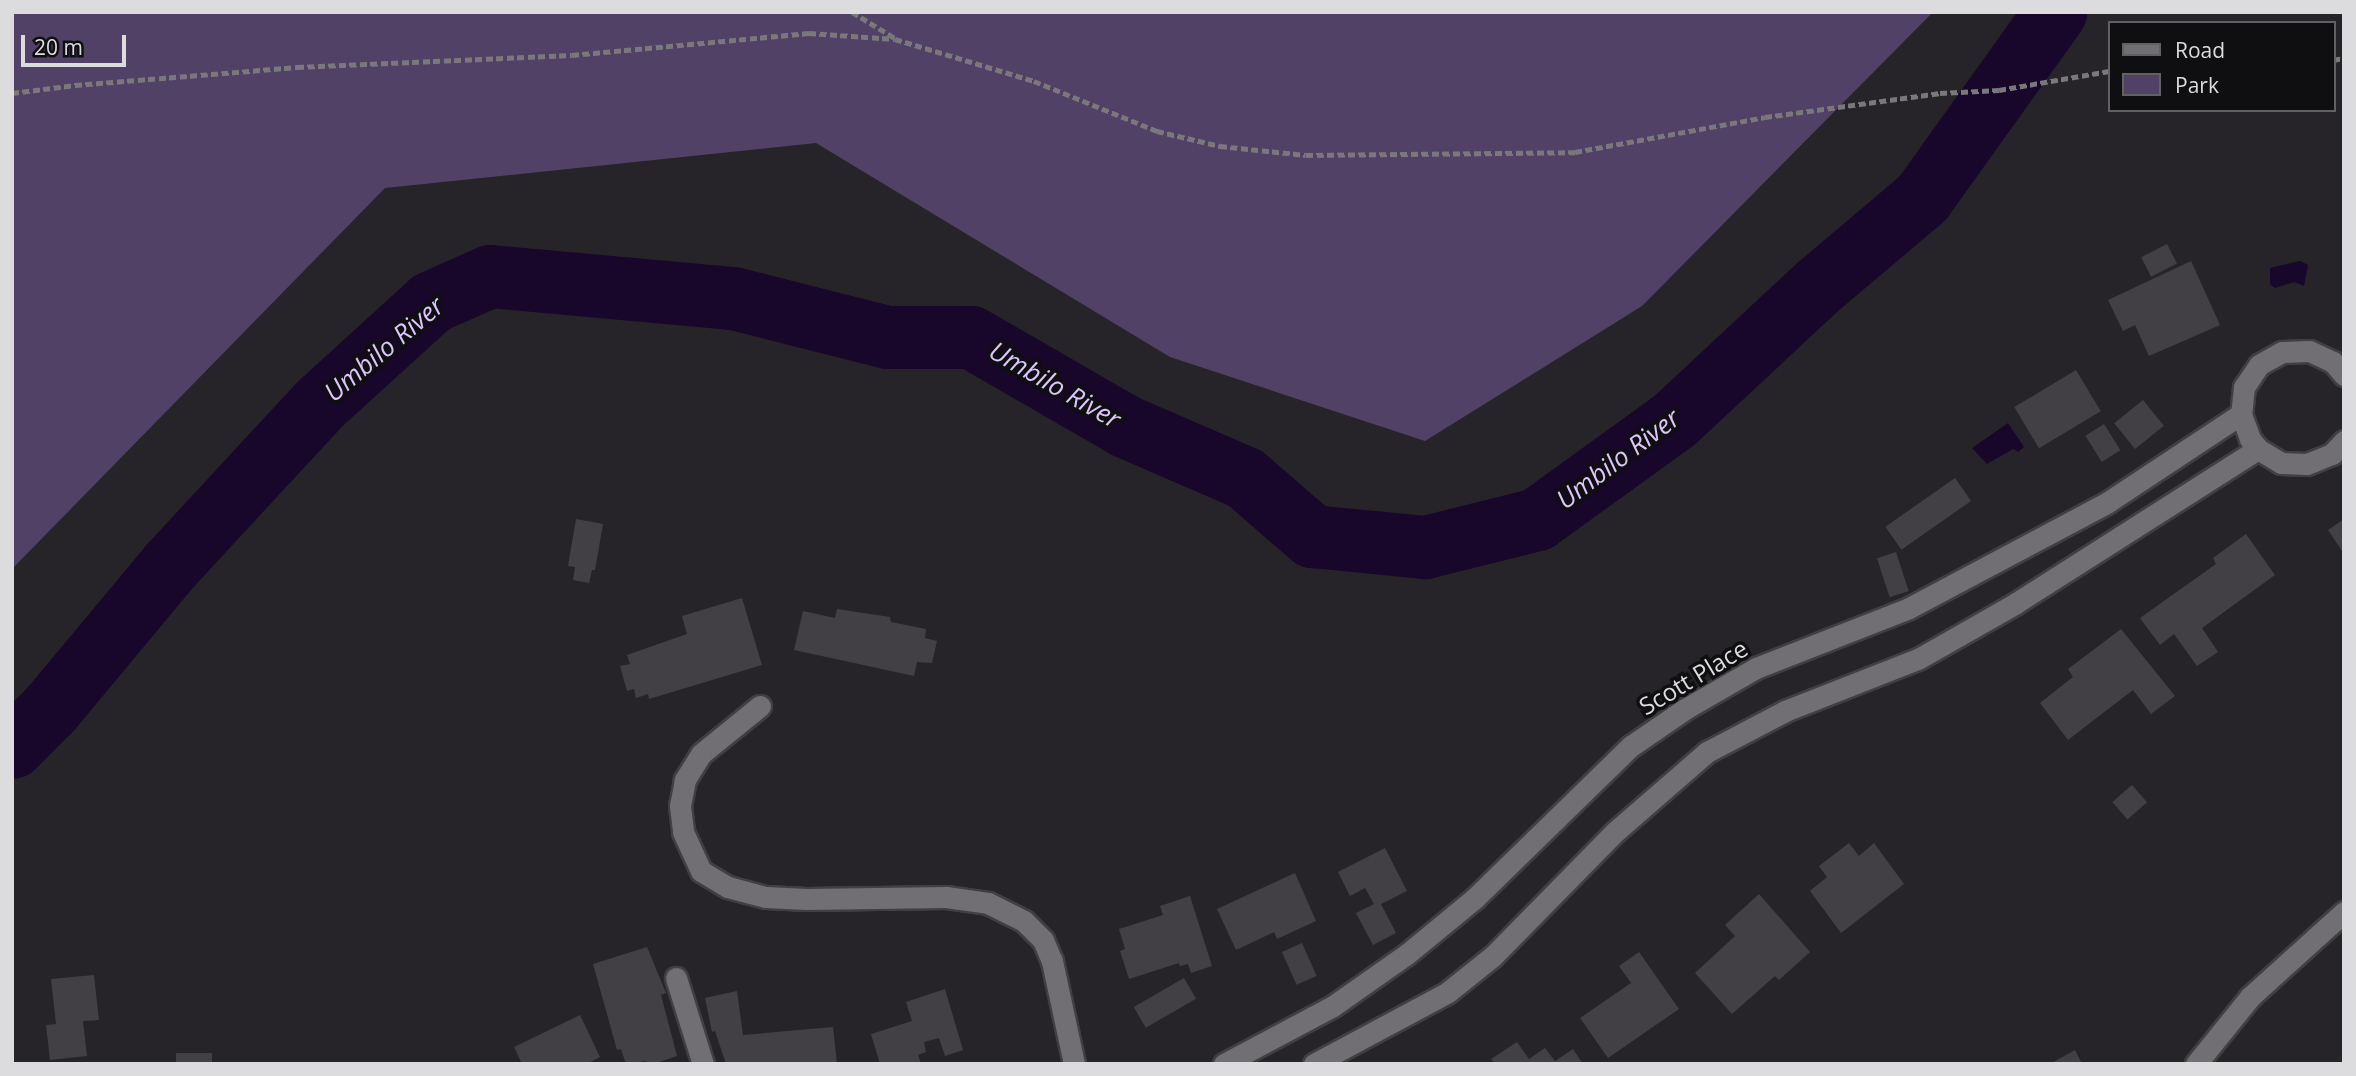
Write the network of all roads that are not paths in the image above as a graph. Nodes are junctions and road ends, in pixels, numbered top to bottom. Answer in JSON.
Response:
{"nodes":[{"id":1,"x":2344,"y":375,"type":"edge"},
{"id":2,"x":2241,"y":414,"type":"junction"},
{"id":3,"x":2344,"y":441,"type":"edge"},
{"id":4,"x":2258,"y":449,"type":"junction"},
{"id":5,"x":2108,"y":502,"type":"junction"},
{"id":6,"x":2122,"y":534,"type":"junction"},
{"id":7,"x":760,"y":706,"type":"dead end"},
{"id":8,"x":2344,"y":912,"type":"edge"},
{"id":9,"x":676,"y":978,"type":"dead end"},
{"id":10,"x":703,"y":1064,"type":"edge"},
{"id":11,"x":1074,"y":1064,"type":"edge"},
{"id":12,"x":1224,"y":1064,"type":"edge"},
{"id":13,"x":1314,"y":1064,"type":"edge"},
{"id":14,"x":2196,"y":1064,"type":"edge"}],
"edges":[{"from":1,"to":2,"type":"street"},
{"from":2,"to":4,"type":"street"},
{"from":2,"to":5,"type":"street","name":"Scott Place"},
{"from":3,"to":4,"type":"street"},
{"from":4,"to":6,"type":"street"},
{"from":5,"to":6,"type":"street"},
{"from":5,"to":12,"type":"street","name":"Scott Place"},
{"from":6,"to":13,"type":"street"},
{"from":7,"to":11,"type":"street"},
{"from":8,"to":14,"type":"street"},
{"from":9,"to":10,"type":"street"}]}
